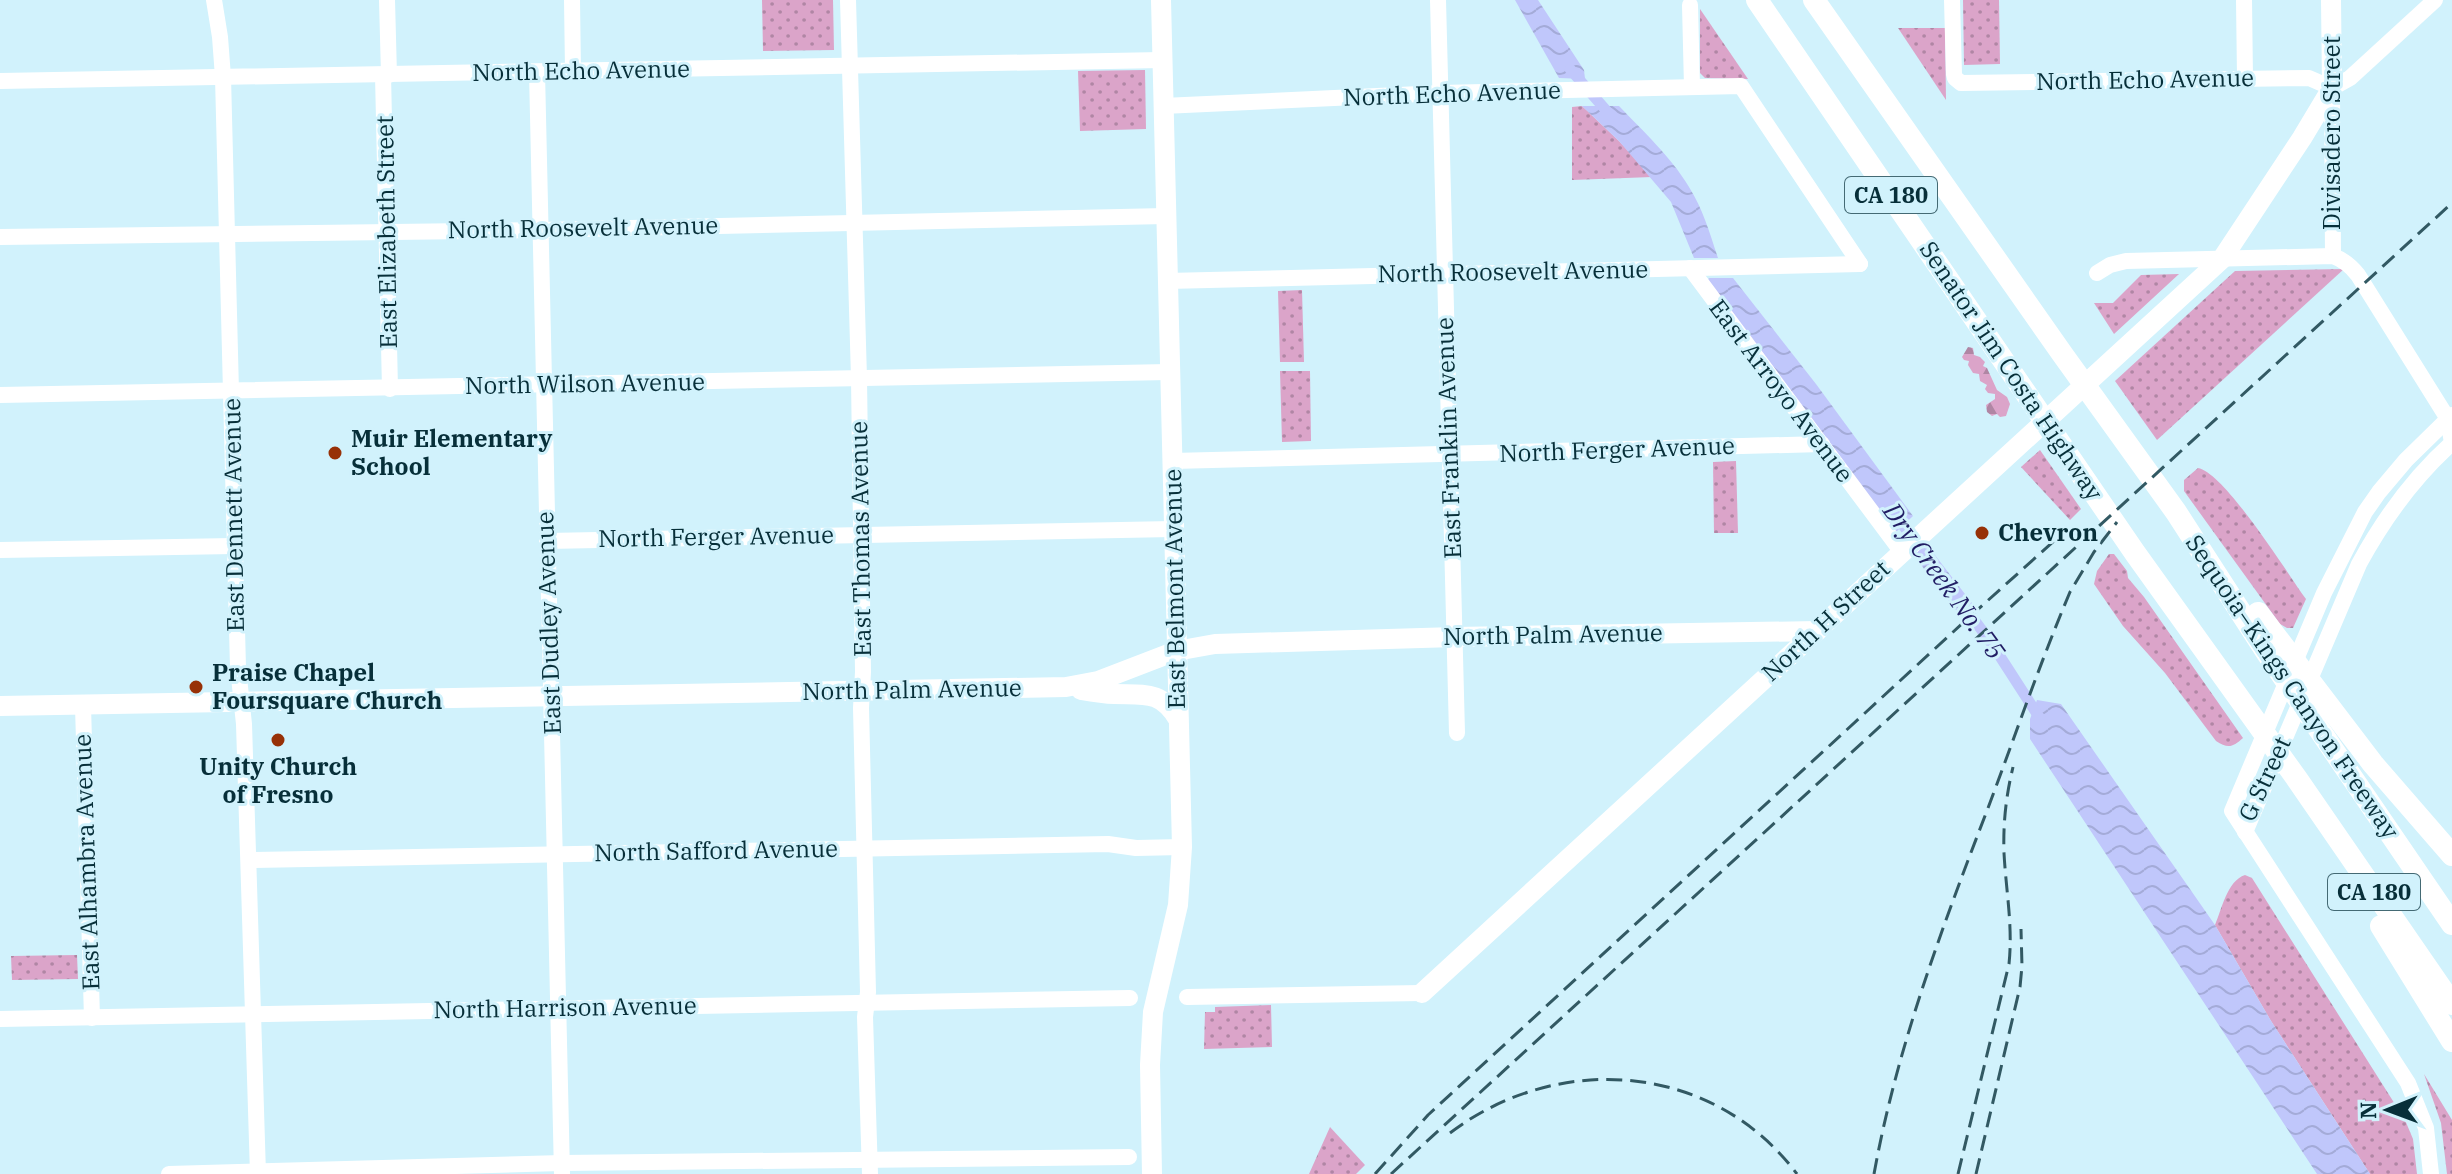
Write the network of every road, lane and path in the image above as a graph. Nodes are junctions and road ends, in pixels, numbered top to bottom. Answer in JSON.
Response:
{"nodes":[{"id":1,"x":214,"y":0,"type":"edge"},
{"id":2,"x":387,"y":0,"type":"edge"},
{"id":3,"x":572,"y":0,"type":"edge"},
{"id":4,"x":848,"y":0,"type":"edge"},
{"id":5,"x":1161,"y":0,"type":"edge"},
{"id":6,"x":1438,"y":0,"type":"edge"},
{"id":7,"x":1757,"y":0,"type":"edge"},
{"id":8,"x":1814,"y":0,"type":"edge"},
{"id":9,"x":1820,"y":0,"type":"edge"},
{"id":10,"x":1952,"y":0,"type":"edge"},
{"id":11,"x":2244,"y":0,"type":"edge"},
{"id":12,"x":2331,"y":0,"type":"edge"},
{"id":13,"x":2435,"y":0,"type":"edge"},
{"id":14,"x":1690,"y":5,"type":"dead end"},
{"id":15,"x":1835,"y":31,"type":"junction"},
{"id":16,"x":1162,"y":60,"type":"junction"},
{"id":17,"x":850,"y":66,"type":"junction"},
{"id":18,"x":573,"y":71,"type":"junction"},
{"id":19,"x":537,"y":72,"type":"junction"},
{"id":20,"x":386,"y":75,"type":"junction"},
{"id":21,"x":223,"y":77,"type":"junction"},
{"id":22,"x":2245,"y":78,"type":"junction"},
{"id":23,"x":0,"y":81,"type":"edge"},
{"id":24,"x":1692,"y":87,"type":"junction"},
{"id":25,"x":2332,"y":88,"type":"junction"},
{"id":26,"x":1441,"y":93,"type":"junction"},
{"id":27,"x":1163,"y":106,"type":"junction"},
{"id":28,"x":1166,"y":216,"type":"junction"},
{"id":29,"x":855,"y":222,"type":"junction"},
{"id":30,"x":387,"y":230,"type":"junction"},
{"id":31,"x":540,"y":230,"type":"junction"},
{"id":32,"x":226,"y":233,"type":"junction"},
{"id":33,"x":0,"y":237,"type":"edge"},
{"id":34,"x":2333,"y":256,"type":"junction"},
{"id":35,"x":2222,"y":259,"type":"junction"},
{"id":36,"x":1860,"y":264,"type":"joint"},
{"id":37,"x":1697,"y":268,"type":"junction"},
{"id":38,"x":2097,"y":273,"type":"dead end"},
{"id":39,"x":1444,"y":274,"type":"junction"},
{"id":40,"x":1167,"y":281,"type":"junction"},
{"id":41,"x":1169,"y":372,"type":"junction"},
{"id":42,"x":859,"y":378,"type":"junction"},
{"id":43,"x":544,"y":385,"type":"junction"},
{"id":44,"x":231,"y":389,"type":"junction"},
{"id":45,"x":390,"y":389,"type":"junction"},
{"id":46,"x":0,"y":395,"type":"edge"},
{"id":47,"x":2451,"y":419,"type":"edge"},
{"id":48,"x":2452,"y":443,"type":"edge"},
{"id":49,"x":1822,"y":444,"type":"junction"},
{"id":50,"x":1451,"y":455,"type":"junction"},
{"id":51,"x":1172,"y":461,"type":"junction"},
{"id":52,"x":2160,"y":489,"type":"joint"},
{"id":53,"x":1173,"y":529,"type":"junction"},
{"id":54,"x":861,"y":534,"type":"junction"},
{"id":55,"x":547,"y":541,"type":"junction"},
{"id":56,"x":234,"y":546,"type":"junction"},
{"id":57,"x":0,"y":550,"type":"edge"},
{"id":58,"x":1901,"y":551,"type":"junction"},
{"id":59,"x":2324,"y":593,"type":"junction"},
{"id":60,"x":2341,"y":603,"type":"junction"},
{"id":61,"x":1817,"y":631,"type":"junction"},
{"id":62,"x":1455,"y":637,"type":"junction"},
{"id":63,"x":2270,"y":644,"type":"junction"},
{"id":64,"x":1176,"y":651,"type":"junction"},
{"id":65,"x":1066,"y":687,"type":"junction"},
{"id":66,"x":862,"y":691,"type":"junction"},
{"id":67,"x":551,"y":697,"type":"junction"},
{"id":68,"x":242,"y":702,"type":"junction"},
{"id":69,"x":0,"y":706,"type":"edge"},
{"id":70,"x":83,"y":706,"type":"junction"},
{"id":71,"x":1178,"y":719,"type":"junction"},
{"id":72,"x":1457,"y":733,"type":"dead end"},
{"id":73,"x":2297,"y":779,"type":"junction"},
{"id":74,"x":2245,"y":832,"type":"junction"},
{"id":75,"x":864,"y":847,"type":"junction"},
{"id":76,"x":1182,"y":847,"type":"junction"},
{"id":77,"x":556,"y":854,"type":"junction"},
{"id":78,"x":2452,"y":855,"type":"edge"},
{"id":79,"x":250,"y":860,"type":"junction"},
{"id":80,"x":2452,"y":924,"type":"edge"},
{"id":81,"x":1422,"y":993,"type":"joint"},
{"id":82,"x":1187,"y":997,"type":"dead end"},
{"id":83,"x":1130,"y":998,"type":"dead end"},
{"id":84,"x":2452,"y":1004,"type":"edge"},
{"id":85,"x":866,"y":1005,"type":"junction"},
{"id":86,"x":560,"y":1008,"type":"junction"},
{"id":87,"x":254,"y":1015,"type":"junction"},
{"id":88,"x":92,"y":1018,"type":"junction"},
{"id":89,"x":0,"y":1019,"type":"edge"},
{"id":90,"x":2452,"y":1041,"type":"edge"},
{"id":91,"x":1129,"y":1157,"type":"dead end"},
{"id":92,"x":869,"y":1167,"type":"edge"},
{"id":93,"x":562,"y":1168,"type":"edge"},
{"id":94,"x":258,"y":1173,"type":"edge"},
{"id":95,"x":169,"y":1174,"type":"edge"},
{"id":96,"x":1152,"y":1174,"type":"edge"},
{"id":97,"x":2431,"y":1174,"type":"edge"}],
"edges":[{"from":1,"to":21,"type":"street","name":"East Dennett Avenue"},
{"from":2,"to":20,"type":"street","name":"East Elizabeth Street"},
{"from":3,"to":18,"type":"street"},
{"from":4,"to":17,"type":"street","name":"East Thomas Avenue"},
{"from":5,"to":16,"type":"main road","name":"East Belmont Avenue"},
{"from":6,"to":26,"type":"street","name":"East Franklin Avenue"},
{"from":7,"to":73,"type":"highway","name":"Senator Jim Costa Highway","number":"CA 180"},
{"from":8,"to":15,"type":"highway","name":"Senator Jim Costa Highway","number":"CA 180"},
{"from":9,"to":15,"type":"highway"},
{"from":10,"to":22,"type":"street","name":"North Echo Avenue"},
{"from":11,"to":22,"type":"street"},
{"from":12,"to":25,"type":"main road","name":"Divisadero Street"},
{"from":13,"to":25,"type":"street"},
{"from":14,"to":24,"type":"street"},
{"from":15,"to":52,"type":"highway","name":"Senator Jim Costa Highway","number":"CA 180"},
{"from":16,"to":17,"type":"street","name":"North Echo Avenue"},
{"from":16,"to":27,"type":"main road","name":"East Belmont Avenue"},
{"from":17,"to":18,"type":"street","name":"North Echo Avenue"},
{"from":17,"to":29,"type":"street","name":"East Thomas Avenue"},
{"from":18,"to":19,"type":"street","name":"North Echo Avenue"},
{"from":19,"to":20,"type":"street","name":"North Echo Avenue"},
{"from":19,"to":31,"type":"street","name":"East Dudley Avenue"},
{"from":20,"to":21,"type":"street","name":"North Echo Avenue"},
{"from":20,"to":30,"type":"street","name":"East Elizabeth Street"},
{"from":21,"to":23,"type":"street","name":"North Echo Avenue"},
{"from":21,"to":32,"type":"street","name":"East Dennett Avenue"},
{"from":22,"to":25,"type":"street","name":"North Echo Avenue"},
{"from":24,"to":26,"type":"street","name":"North Echo Avenue"},
{"from":24,"to":36,"type":"street","name":"North Echo Avenue"},
{"from":25,"to":34,"type":"street","name":"Divisadero Street"},
{"from":25,"to":35,"type":"main road","name":"North H Street"},
{"from":26,"to":27,"type":"street","name":"North Echo Avenue"},
{"from":26,"to":39,"type":"street","name":"East Franklin Avenue"},
{"from":27,"to":28,"type":"main road","name":"East Belmont Avenue"},
{"from":28,"to":29,"type":"street","name":"North Roosevelt Avenue"},
{"from":28,"to":40,"type":"main road","name":"East Belmont Avenue"},
{"from":29,"to":31,"type":"street","name":"North Roosevelt Avenue"},
{"from":29,"to":42,"type":"street","name":"East Thomas Avenue"},
{"from":30,"to":31,"type":"street","name":"North Roosevelt Avenue"},
{"from":30,"to":32,"type":"street","name":"North Roosevelt Avenue"},
{"from":30,"to":45,"type":"street","name":"East Elizabeth Street"},
{"from":31,"to":43,"type":"street","name":"East Dudley Avenue"},
{"from":32,"to":33,"type":"street","name":"North Roosevelt Avenue"},
{"from":32,"to":44,"type":"street","name":"East Dennett Avenue"},
{"from":34,"to":35,"type":"street"},
{"from":34,"to":47,"type":"street","name":"Divisadero Street"},
{"from":35,"to":38,"type":"street"},
{"from":35,"to":58,"type":"main road","name":"North H Street"},
{"from":36,"to":37,"type":"street","name":"North Roosevelt Avenue"},
{"from":37,"to":39,"type":"street","name":"North Roosevelt Avenue"},
{"from":37,"to":49,"type":"street","name":"East Arroyo Avenue"},
{"from":39,"to":40,"type":"street","name":"North Roosevelt Avenue"},
{"from":39,"to":50,"type":"street","name":"East Franklin Avenue"},
{"from":40,"to":41,"type":"main road","name":"East Belmont Avenue"},
{"from":41,"to":42,"type":"street","name":"North Wilson Avenue"},
{"from":41,"to":51,"type":"main road","name":"East Belmont Avenue"},
{"from":42,"to":43,"type":"street","name":"North Wilson Avenue"},
{"from":42,"to":54,"type":"street","name":"East Thomas Avenue"},
{"from":43,"to":45,"type":"street","name":"North Wilson Avenue"},
{"from":43,"to":55,"type":"street","name":"East Dudley Avenue"},
{"from":44,"to":45,"type":"street","name":"North Wilson Avenue"},
{"from":44,"to":46,"type":"street","name":"North Wilson Avenue"},
{"from":44,"to":56,"type":"street","name":"East Dennett Avenue"},
{"from":47,"to":48,"type":"street","name":"Divisadero Street"},
{"from":47,"to":59,"type":"street","name":"G Street"},
{"from":48,"to":60,"type":"street","name":"G Street"},
{"from":49,"to":50,"type":"street","name":"North Ferger Avenue"},
{"from":49,"to":58,"type":"street","name":"East Arroyo Avenue"},
{"from":50,"to":51,"type":"street","name":"North Ferger Avenue"},
{"from":50,"to":62,"type":"street","name":"East Franklin Avenue"},
{"from":51,"to":53,"type":"main road","name":"East Belmont Avenue"},
{"from":52,"to":63,"type":"highway","name":"Sequoia–Kings Canyon Freeway","number":"CA 180"},
{"from":53,"to":54,"type":"street","name":"North Ferger Avenue"},
{"from":53,"to":64,"type":"main road","name":"East Belmont Avenue"},
{"from":54,"to":55,"type":"street","name":"North Ferger Avenue"},
{"from":54,"to":66,"type":"street","name":"East Thomas Avenue"},
{"from":55,"to":67,"type":"street","name":"East Dudley Avenue"},
{"from":56,"to":57,"type":"street"},
{"from":56,"to":68,"type":"street","name":"East Dennett Avenue"},
{"from":58,"to":61,"type":"main road","name":"North H Street"},
{"from":59,"to":60,"type":"street"},
{"from":59,"to":74,"type":"street","name":"G Street"},
{"from":60,"to":74,"type":"street","name":"G Street"},
{"from":61,"to":62,"type":"main road","name":"North Palm Avenue"},
{"from":61,"to":81,"type":"main road","name":"North H Street"},
{"from":62,"to":64,"type":"main road","name":"North Palm Avenue"},
{"from":62,"to":72,"type":"street","name":"East Franklin Avenue"},
{"from":63,"to":78,"type":"highway"},
{"from":63,"to":80,"type":"highway","name":"Sequoia–Kings Canyon Freeway","number":"CA 180"},
{"from":64,"to":65,"type":"main road","name":"North Palm Avenue"},
{"from":64,"to":71,"type":"main road","name":"East Belmont Avenue"},
{"from":65,"to":66,"type":"main road","name":"North Palm Avenue"},
{"from":65,"to":71,"type":"main road"},
{"from":66,"to":67,"type":"main road","name":"North Palm Avenue"},
{"from":66,"to":75,"type":"street","name":"East Thomas Avenue"},
{"from":67,"to":68,"type":"main road","name":"North Palm Avenue"},
{"from":67,"to":77,"type":"street","name":"East Dudley Avenue"},
{"from":68,"to":70,"type":"main road","name":"North Palm Avenue"},
{"from":68,"to":79,"type":"street","name":"East Dennett Avenue"},
{"from":69,"to":70,"type":"main road","name":"North Palm Avenue"},
{"from":70,"to":88,"type":"street","name":"East Alhambra Avenue"},
{"from":71,"to":76,"type":"main road","name":"East Belmont Avenue"},
{"from":73,"to":84,"type":"highway","name":"Sequoia–Kings Canyon Freeway","number":"CA 180"},
{"from":73,"to":90,"type":"highway"},
{"from":74,"to":97,"type":"street"},
{"from":75,"to":76,"type":"street","name":"North Safford Avenue"},
{"from":75,"to":77,"type":"street","name":"North Safford Avenue"},
{"from":75,"to":85,"type":"street","name":"East Thomas Avenue"},
{"from":76,"to":96,"type":"main road","name":"East Belmont Avenue"},
{"from":77,"to":79,"type":"street","name":"North Safford Avenue"},
{"from":77,"to":86,"type":"street","name":"East Dudley Avenue"},
{"from":79,"to":87,"type":"street","name":"East Dennett Avenue"},
{"from":81,"to":82,"type":"street"},
{"from":83,"to":85,"type":"street","name":"North Harrison Avenue"},
{"from":85,"to":86,"type":"street","name":"North Harrison Avenue"},
{"from":85,"to":92,"type":"street","name":"East Thomas Avenue"},
{"from":86,"to":87,"type":"street","name":"North Harrison Avenue"},
{"from":86,"to":93,"type":"street","name":"East Dudley Avenue"},
{"from":87,"to":88,"type":"street","name":"North Harrison Avenue"},
{"from":87,"to":94,"type":"street","name":"East Dennett Avenue"},
{"from":88,"to":89,"type":"street","name":"North Harrison Avenue"},
{"from":91,"to":92,"type":"street"},
{"from":92,"to":93,"type":"street"},
{"from":93,"to":94,"type":"street"},
{"from":94,"to":95,"type":"street"}]}
